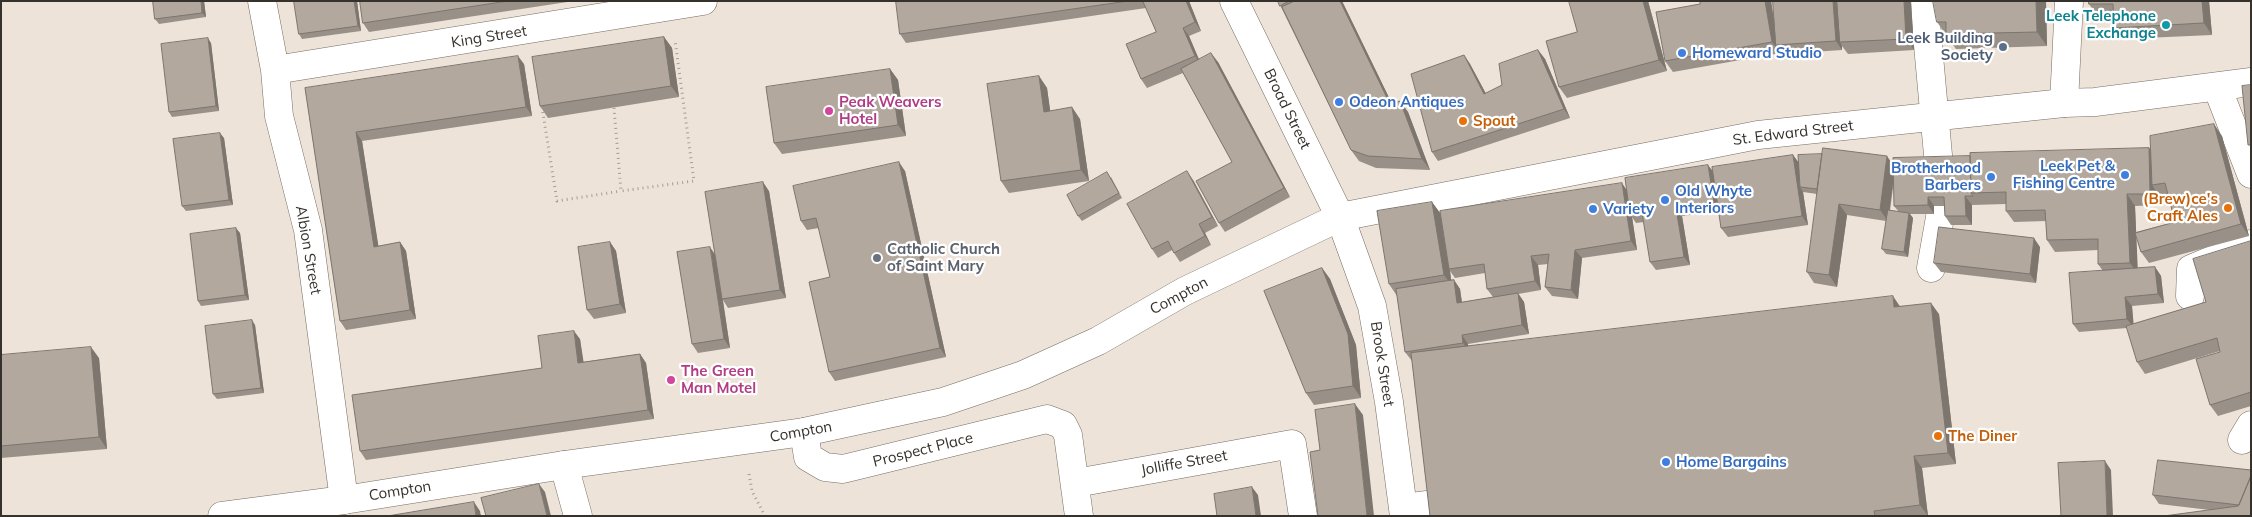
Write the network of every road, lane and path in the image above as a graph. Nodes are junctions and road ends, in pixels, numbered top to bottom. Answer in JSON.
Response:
{"nodes":[{"id":1,"x":262,"y":1,"type":"edge"},
{"id":2,"x":703,"y":1,"type":"edge"},
{"id":3,"x":1234,"y":1,"type":"edge"},
{"id":4,"x":1924,"y":1,"type":"edge"},
{"id":5,"x":2069,"y":1,"type":"edge"},
{"id":6,"x":671,"y":7,"type":"junction"},
{"id":7,"x":275,"y":70,"type":"junction"},
{"id":8,"x":2251,"y":82,"type":"edge"},
{"id":9,"x":2217,"y":88,"type":"junction"},
{"id":10,"x":2064,"y":103,"type":"junction"},
{"id":11,"x":542,"y":106,"type":"edge"},
{"id":12,"x":614,"y":108,"type":"edge"},
{"id":13,"x":1933,"y":117,"type":"junction"},
{"id":14,"x":1939,"y":166,"type":"edge"},
{"id":15,"x":2251,"y":174,"type":"edge"},
{"id":16,"x":621,"y":191,"type":"junction"},
{"id":17,"x":1942,"y":206,"type":"edge"},
{"id":18,"x":1340,"y":217,"type":"junction"},
{"id":19,"x":2251,"y":244,"type":"edge"},
{"id":20,"x":1932,"y":268,"type":"edge"},
{"id":21,"x":2190,"y":296,"type":"dead end"},
{"id":22,"x":804,"y":432,"type":"junction"},
{"id":23,"x":742,"y":442,"type":"junction"},
{"id":24,"x":564,"y":465,"type":"junction"},
{"id":25,"x":1076,"y":483,"type":"junction"},
{"id":26,"x":344,"y":500,"type":"junction"},
{"id":27,"x":1435,"y":504,"type":"edge"},
{"id":28,"x":1404,"y":512,"type":"edge"},
{"id":29,"x":222,"y":516,"type":"edge"},
{"id":30,"x":578,"y":516,"type":"edge"},
{"id":31,"x":765,"y":516,"type":"edge"},
{"id":32,"x":1079,"y":516,"type":"edge"},
{"id":33,"x":1303,"y":516,"type":"edge"}],
"edges":[{"from":1,"to":7,"type":"main road","name":"Albion Street"},
{"from":2,"to":6,"type":"main road","name":"King Street"},
{"from":3,"to":18,"type":"main road","name":"Broad Street"},
{"from":4,"to":13,"type":"main road"},
{"from":5,"to":10,"type":"main road"},
{"from":6,"to":7,"type":"main road","name":"King Street"},
{"from":6,"to":16,"type":"path"},
{"from":7,"to":26,"type":"main road","name":"Albion Street"},
{"from":8,"to":9,"type":"main road","name":"St. Edward Street"},
{"from":9,"to":10,"type":"main road","name":"St. Edward Street"},
{"from":9,"to":15,"type":"main road"},
{"from":10,"to":13,"type":"main road","name":"St. Edward Street"},
{"from":11,"to":16,"type":"path"},
{"from":12,"to":16,"type":"path"},
{"from":13,"to":14,"type":"main road"},
{"from":13,"to":18,"type":"main road","name":"St. Edward Street"},
{"from":17,"to":20,"type":"main road"},
{"from":18,"to":22,"type":"main road","name":"Compton"},
{"from":18,"to":28,"type":"main road","name":"Brook Street"},
{"from":19,"to":21,"type":"main road"},
{"from":22,"to":23,"type":"main road","name":"Compton"},
{"from":22,"to":25,"type":"main road","name":"Prospect Place"},
{"from":23,"to":24,"type":"main road","name":"Compton"},
{"from":23,"to":31,"type":"path"},
{"from":24,"to":26,"type":"main road","name":"Compton"},
{"from":24,"to":30,"type":"main road"},
{"from":25,"to":32,"type":"main road"},
{"from":25,"to":33,"type":"main road","name":"Jolliffe Street"},
{"from":26,"to":29,"type":"main road","name":"Compton"},
{"from":27,"to":28,"type":"main road"}]}
